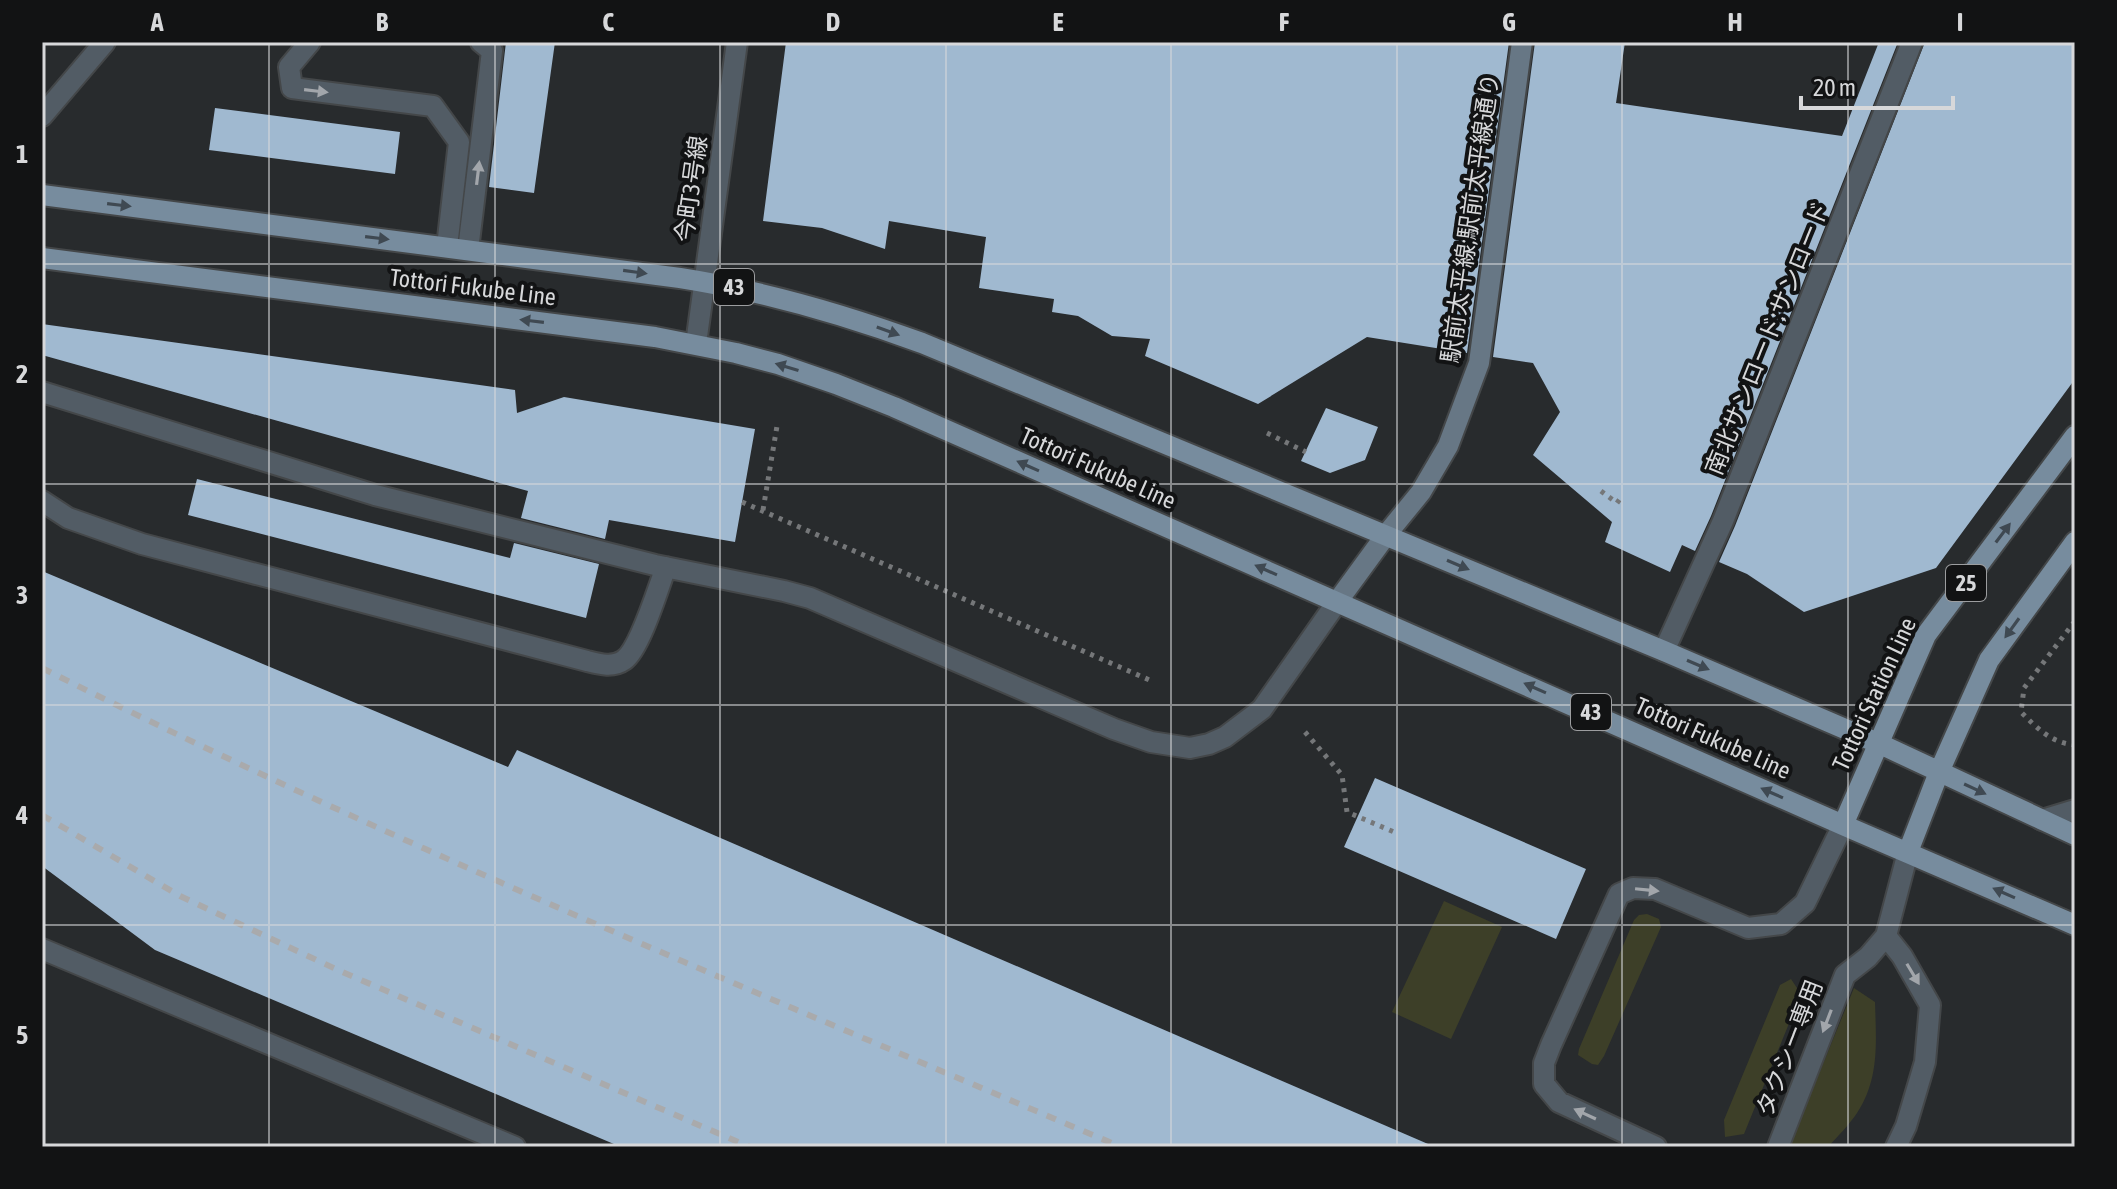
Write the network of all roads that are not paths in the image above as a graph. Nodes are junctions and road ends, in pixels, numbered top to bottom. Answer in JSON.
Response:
{"nodes":[{"id":1,"x":105,"y":42,"type":"edge"},
{"id":2,"x":310,"y":42,"type":"edge"},
{"id":3,"x":481,"y":42,"type":"edge"},
{"id":4,"x":737,"y":42,"type":"edge"},
{"id":5,"x":1522,"y":42,"type":"edge"},
{"id":6,"x":1912,"y":42,"type":"edge"},
{"id":7,"x":42,"y":116,"type":"edge"},
{"id":8,"x":42,"y":195,"type":"edge"},
{"id":9,"x":447,"y":247,"type":"junction"},
{"id":10,"x":468,"y":250,"type":"junction"},
{"id":11,"x":42,"y":258,"type":"edge"},
{"id":12,"x":704,"y":282,"type":"junction"},
{"id":13,"x":696,"y":344,"type":"junction"},
{"id":14,"x":42,"y":392,"type":"edge"},
{"id":15,"x":2075,"y":436,"type":"edge"},
{"id":16,"x":42,"y":501,"type":"edge"},
{"id":17,"x":1386,"y":535,"type":"junction"},
{"id":18,"x":2075,"y":542,"type":"edge"},
{"id":19,"x":666,"y":567,"type":"junction"},
{"id":20,"x":1337,"y":602,"type":"junction"},
{"id":21,"x":1664,"y":651,"type":"junction"},
{"id":22,"x":1880,"y":744,"type":"junction"},
{"id":23,"x":1939,"y":772,"type":"junction"},
{"id":24,"x":2075,"y":810,"type":"edge"},
{"id":25,"x":2042,"y":820,"type":"junction"},
{"id":26,"x":1843,"y":825,"type":"junction"},
{"id":27,"x":2075,"y":835,"type":"edge"},
{"id":28,"x":1908,"y":852,"type":"junction"},
{"id":29,"x":2075,"y":925,"type":"edge"},
{"id":30,"x":1886,"y":936,"type":"junction"},
{"id":31,"x":42,"y":949,"type":"edge"},
{"id":32,"x":515,"y":1147,"type":"edge"},
{"id":33,"x":1656,"y":1147,"type":"edge"},
{"id":34,"x":1778,"y":1147,"type":"edge"},
{"id":35,"x":1896,"y":1147,"type":"edge"}],
"edges":[{"from":1,"to":7,"type":"street"},
{"from":2,"to":9,"type":"street","one_way":true},
{"from":10,"to":3,"type":"street","one_way":true},
{"from":4,"to":12,"type":"street","name":"今町3号線"},
{"from":5,"to":17,"type":"street","name":"駅前太平線;駅前太平線通り"},
{"from":6,"to":21,"type":"street","name":"南北サンロード;サンロード"},
{"from":8,"to":9,"type":"main road","name":"Tottori Fukube Line","number":"43","one_way":true},
{"from":9,"to":10,"type":"main road","name":"Tottori Fukube Line","number":"43"},
{"from":10,"to":12,"type":"main road","name":"Tottori Fukube Line","number":"43","one_way":true},
{"from":13,"to":11,"type":"main road","name":"Tottori Fukube Line","number":"43","one_way":true},
{"from":12,"to":13,"type":"street","name":"今町3号線"},
{"from":12,"to":17,"type":"main road","name":"Tottori Fukube Line","number":"43","one_way":true},
{"from":20,"to":13,"type":"main road","name":"Tottori Fukube Line","number":"43","one_way":true},
{"from":14,"to":19,"type":"street"},
{"from":22,"to":15,"type":"main road","name":"Tottori Station Line","number":"25","one_way":true},
{"from":16,"to":19,"type":"street"},
{"from":17,"to":20,"type":"street","name":"駅前太平線;駅前太平線通り"},
{"from":17,"to":21,"type":"main road","name":"Tottori Fukube Line","number":"43","one_way":true},
{"from":18,"to":23,"type":"main road","one_way":true},
{"from":19,"to":20,"type":"street"},
{"from":26,"to":20,"type":"main road","name":"Tottori Fukube Line","number":"43","one_way":true},
{"from":21,"to":22,"type":"main road","name":"Tottori Fukube Line","number":"43","one_way":true},
{"from":22,"to":23,"type":"main road","name":"Tottori Fukube Line","number":"43"},
{"from":22,"to":26,"type":"main road","name":"Tottori Station Line","number":"25"},
{"from":23,"to":25,"type":"main road","name":"Tottori Fukube Line","number":"43","one_way":true},
{"from":23,"to":28,"type":"main road"},
{"from":24,"to":25,"type":"street"},
{"from":25,"to":27,"type":"main road","name":"Tottori Fukube Line","number":"43"},
{"from":26,"to":28,"type":"main road","name":"Tottori Fukube Line","number":"43"},
{"from":33,"to":26,"type":"street","one_way":true},
{"from":29,"to":28,"type":"main road","name":"Tottori Fukube Line","number":"43","one_way":true},
{"from":28,"to":30,"type":"street"},
{"from":30,"to":34,"type":"street","name":"タクシー専用","one_way":true},
{"from":30,"to":35,"type":"street","one_way":true},
{"from":31,"to":32,"type":"street"}]}
